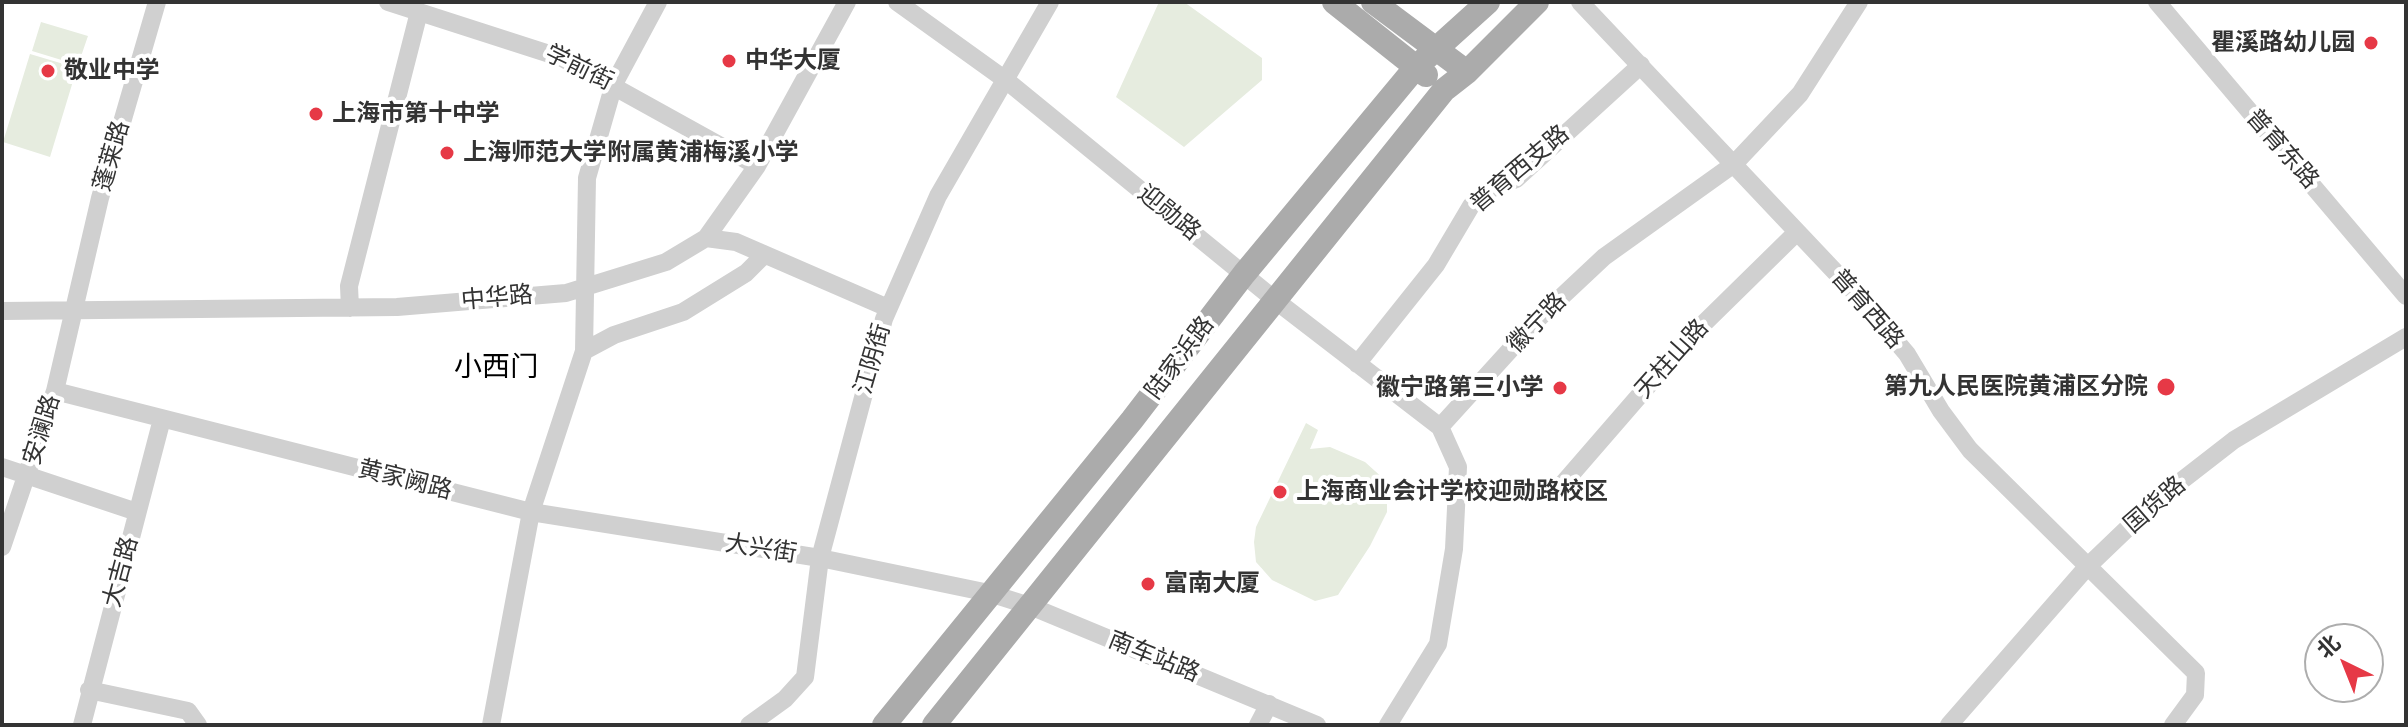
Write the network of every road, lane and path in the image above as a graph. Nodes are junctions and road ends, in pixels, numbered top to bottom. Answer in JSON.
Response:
{"nodes":[{"id":1,"x":157,"y":2,"type":"edge"},
{"id":2,"x":388,"y":2,"type":"edge"},
{"id":3,"x":658,"y":2,"type":"edge"},
{"id":4,"x":847,"y":2,"type":"edge"},
{"id":5,"x":897,"y":2,"type":"edge"},
{"id":6,"x":1050,"y":2,"type":"edge"},
{"id":7,"x":1334,"y":2,"type":"edge"},
{"id":8,"x":1373,"y":2,"type":"edge"},
{"id":9,"x":1488,"y":2,"type":"edge"},
{"id":10,"x":1537,"y":2,"type":"edge"},
{"id":11,"x":1580,"y":2,"type":"edge"},
{"id":12,"x":1859,"y":2,"type":"edge"},
{"id":13,"x":2157,"y":2,"type":"edge"},
{"id":14,"x":419,"y":12,"type":"junction"},
{"id":15,"x":1437,"y":48,"type":"junction"},
{"id":16,"x":1641,"y":65,"type":"junction"},
{"id":17,"x":1416,"y":67,"type":"junction"},
{"id":18,"x":1467,"y":72,"type":"junction"},
{"id":19,"x":1007,"y":81,"type":"junction"},
{"id":20,"x":614,"y":84,"type":"junction"},
{"id":21,"x":1444,"y":90,"type":"junction"},
{"id":22,"x":1734,"y":164,"type":"junction"},
{"id":23,"x":757,"y":166,"type":"junction"},
{"id":24,"x":1797,"y":232,"type":"junction"},
{"id":25,"x":706,"y":238,"type":"junction"},
{"id":26,"x":764,"y":255,"type":"junction"},
{"id":27,"x":1244,"y":274,"type":"junction"},
{"id":28,"x":586,"y":289,"type":"junction"},
{"id":29,"x":2406,"y":296,"type":"edge"},
{"id":30,"x":1275,"y":300,"type":"junction"},
{"id":31,"x":350,"y":308,"type":"junction"},
{"id":32,"x":888,"y":308,"type":"junction"},
{"id":33,"x":2,"y":311,"type":"edge"},
{"id":34,"x":73,"y":311,"type":"junction"},
{"id":35,"x":2406,"y":337,"type":"edge"},
{"id":36,"x":584,"y":351,"type":"junction"},
{"id":37,"x":1357,"y":364,"type":"junction"},
{"id":38,"x":55,"y":391,"type":"junction"},
{"id":39,"x":162,"y":419,"type":"junction"},
{"id":40,"x":1440,"y":427,"type":"junction"},
{"id":41,"x":2,"y":467,"type":"edge"},
{"id":42,"x":28,"y":476,"type":"junction"},
{"id":43,"x":1554,"y":494,"type":"dead end"},
{"id":44,"x":137,"y":512,"type":"junction"},
{"id":45,"x":531,"y":512,"type":"junction"},
{"id":46,"x":2,"y":547,"type":"edge"},
{"id":47,"x":820,"y":558,"type":"junction"},
{"id":48,"x":2087,"y":567,"type":"junction"},
{"id":49,"x":989,"y":593,"type":"junction"},
{"id":50,"x":1030,"y":606,"type":"junction"},
{"id":51,"x":89,"y":690,"type":"junction"},
{"id":52,"x":1269,"y":704,"type":"junction"},
{"id":53,"x":82,"y":725,"type":"edge"},
{"id":54,"x":198,"y":725,"type":"edge"},
{"id":55,"x":491,"y":725,"type":"edge"},
{"id":56,"x":749,"y":725,"type":"edge"},
{"id":57,"x":884,"y":725,"type":"edge"},
{"id":58,"x":934,"y":725,"type":"edge"},
{"id":59,"x":1258,"y":725,"type":"edge"},
{"id":60,"x":1317,"y":725,"type":"edge"},
{"id":61,"x":1388,"y":725,"type":"edge"},
{"id":62,"x":1949,"y":725,"type":"edge"},
{"id":63,"x":2173,"y":725,"type":"edge"}],
"edges":[{"from":1,"to":34,"type":"street","name":"蓬莱路"},
{"from":2,"to":14,"type":"street","name":"学前街"},
{"from":3,"to":20,"type":"street"},
{"from":4,"to":23,"type":"street","name":"中华路"},
{"from":5,"to":19,"type":"street","name":"迎勋路"},
{"from":6,"to":19,"type":"street","name":"江阴街"},
{"from":7,"to":17,"type":"main road"},
{"from":8,"to":15,"type":"main road"},
{"from":9,"to":15,"type":"main road","name":"陆家浜路"},
{"from":10,"to":18,"type":"main road","name":"陆家浜路"},
{"from":11,"to":16,"type":"street","name":"普育西路"},
{"from":12,"to":22,"type":"street","name":"徽宁路"},
{"from":13,"to":29,"type":"street","name":"普育东路"},
{"from":14,"to":20,"type":"street","name":"学前街"},
{"from":14,"to":31,"type":"street"},
{"from":15,"to":17,"type":"main road","name":"陆家浜路"},
{"from":15,"to":18,"type":"main road"},
{"from":16,"to":22,"type":"street","name":"普育西路"},
{"from":16,"to":37,"type":"street","name":"普育西支路"},
{"from":17,"to":21,"type":"main road"},
{"from":17,"to":27,"type":"main road","name":"陆家浜路"},
{"from":18,"to":21,"type":"main road","name":"陆家浜路"},
{"from":19,"to":27,"type":"street","name":"迎勋路"},
{"from":19,"to":32,"type":"street","name":"江阴街"},
{"from":20,"to":23,"type":"street","name":"学前街"},
{"from":20,"to":28,"type":"street"},
{"from":21,"to":30,"type":"main road","name":"陆家浜路"},
{"from":22,"to":24,"type":"street","name":"普育西路"},
{"from":22,"to":40,"type":"street","name":"徽宁路"},
{"from":23,"to":25,"type":"street","name":"中华路"},
{"from":24,"to":43,"type":"street","name":"天柱山路"},
{"from":24,"to":48,"type":"street","name":"普育西路"},
{"from":25,"to":26,"type":"street"},
{"from":25,"to":28,"type":"street","name":"中华路"},
{"from":26,"to":32,"type":"street"},
{"from":26,"to":36,"type":"street"},
{"from":27,"to":30,"type":"street","name":"迎勋路"},
{"from":27,"to":49,"type":"main road","name":"陆家浜路"},
{"from":28,"to":31,"type":"street","name":"中华路"},
{"from":28,"to":36,"type":"street"},
{"from":30,"to":37,"type":"street","name":"迎勋路"},
{"from":30,"to":50,"type":"main road","name":"陆家浜路"},
{"from":31,"to":34,"type":"street","name":"中华路"},
{"from":32,"to":47,"type":"street","name":"江阴街"},
{"from":33,"to":34,"type":"street","name":"中华路"},
{"from":34,"to":38,"type":"street","name":"安澜路"},
{"from":35,"to":48,"type":"street","name":"国货路"},
{"from":36,"to":45,"type":"street"},
{"from":37,"to":40,"type":"street","name":"迎勋路"},
{"from":38,"to":39,"type":"street","name":"黄家阙路"},
{"from":38,"to":42,"type":"street","name":"安澜路"},
{"from":39,"to":44,"type":"street","name":"大吉路"},
{"from":39,"to":45,"type":"street","name":"黄家阙路"},
{"from":40,"to":61,"type":"street"},
{"from":41,"to":42,"type":"street"},
{"from":42,"to":44,"type":"street"},
{"from":42,"to":46,"type":"street","name":"安澜路"},
{"from":44,"to":51,"type":"street","name":"大吉路"},
{"from":45,"to":47,"type":"street","name":"大兴街"},
{"from":45,"to":55,"type":"street"},
{"from":47,"to":49,"type":"street","name":"大兴街"},
{"from":47,"to":56,"type":"street","name":"江阴街"},
{"from":48,"to":62,"type":"street","name":"国货路"},
{"from":48,"to":63,"type":"street","name":"普育西路"},
{"from":49,"to":50,"type":"street","name":"南车站路"},
{"from":49,"to":57,"type":"main road","name":"陆家浜路"},
{"from":50,"to":52,"type":"street","name":"南车站路"},
{"from":50,"to":58,"type":"main road","name":"陆家浜路"},
{"from":51,"to":53,"type":"street","name":"大吉路"},
{"from":51,"to":54,"type":"street"},
{"from":52,"to":59,"type":"street"},
{"from":52,"to":60,"type":"street","name":"南车站路"}]}
